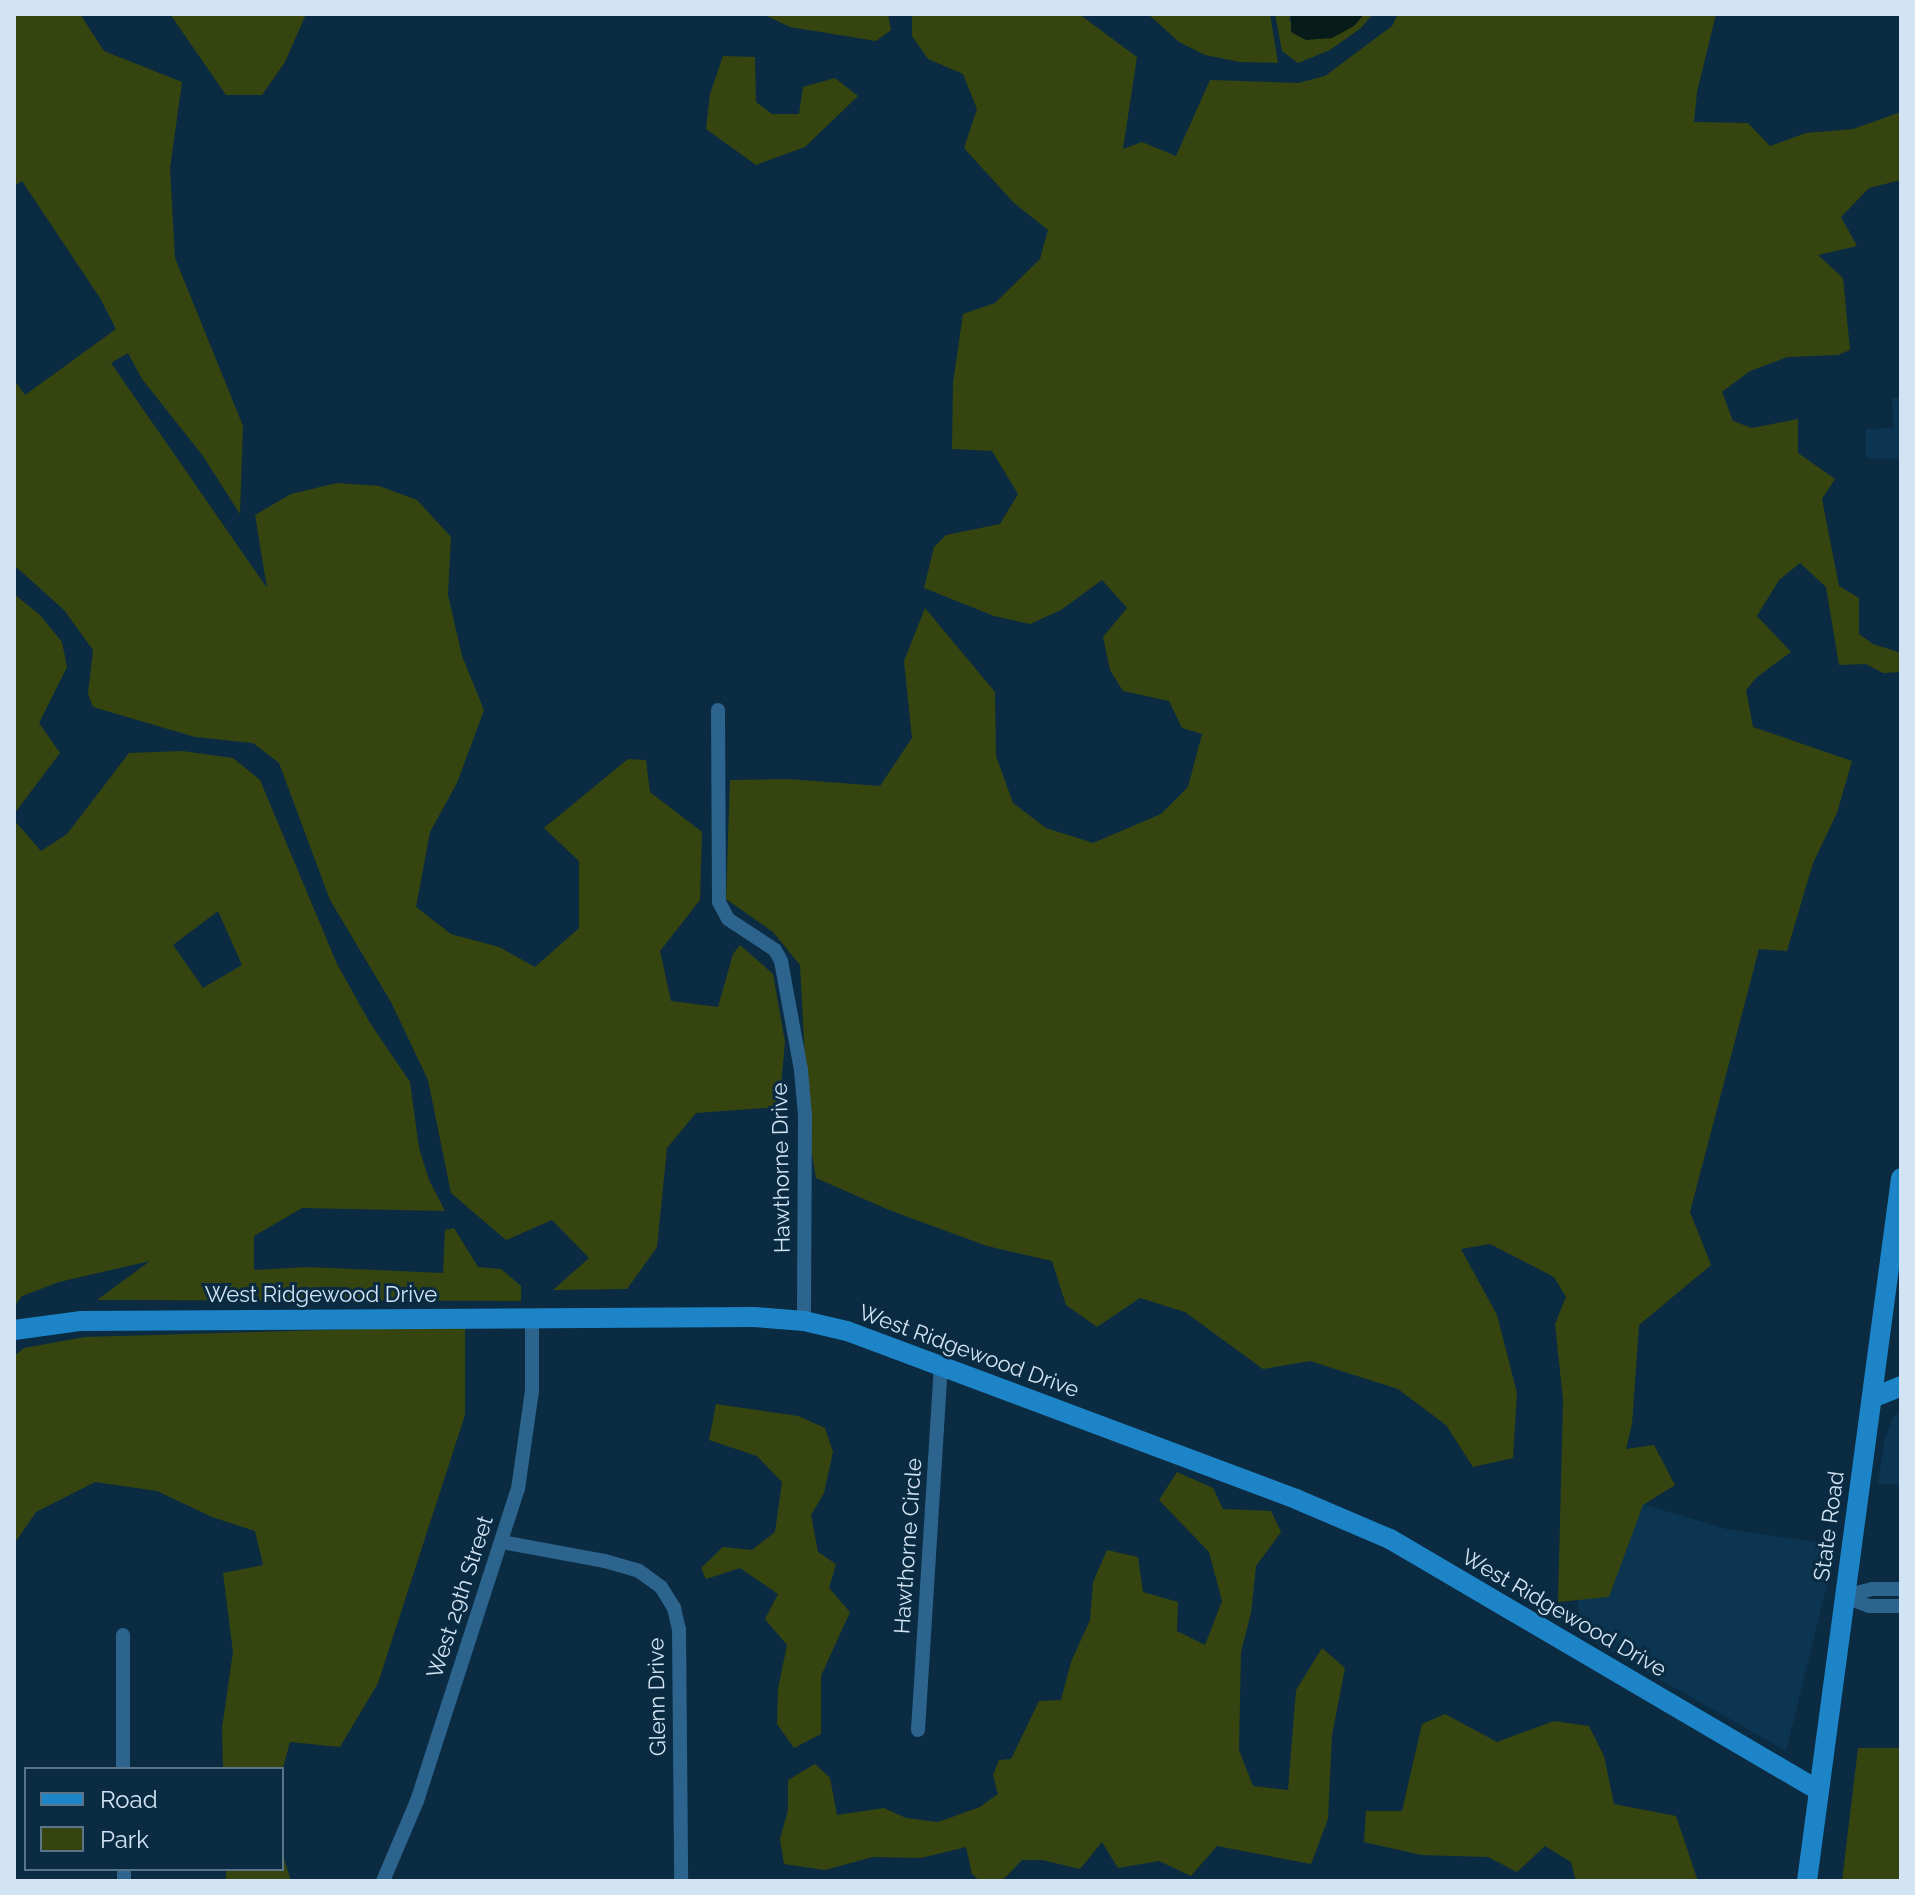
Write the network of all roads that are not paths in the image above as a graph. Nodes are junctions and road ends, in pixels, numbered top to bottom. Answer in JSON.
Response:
{"nodes":[{"id":1,"x":718,"y":710,"type":"dead end"},
{"id":2,"x":1901,"y":1178,"type":"edge"},
{"id":3,"x":532,"y":1317,"type":"junction"},
{"id":4,"x":804,"y":1321,"type":"junction"},
{"id":5,"x":14,"y":1330,"type":"edge"},
{"id":6,"x":941,"y":1366,"type":"junction"},
{"id":7,"x":1901,"y":1386,"type":"edge"},
{"id":8,"x":1872,"y":1398,"type":"junction"},
{"id":9,"x":502,"y":1542,"type":"junction"},
{"id":10,"x":1901,"y":1589,"type":"edge"},
{"id":11,"x":1843,"y":1596,"type":"junction"},
{"id":12,"x":1901,"y":1606,"type":"edge"},
{"id":13,"x":123,"y":1635,"type":"dead end"},
{"id":14,"x":918,"y":1730,"type":"dead end"},
{"id":15,"x":123,"y":1767,"type":"edge"},
{"id":16,"x":1818,"y":1790,"type":"junction"},
{"id":17,"x":383,"y":1881,"type":"edge"},
{"id":18,"x":681,"y":1881,"type":"edge"},
{"id":19,"x":1807,"y":1881,"type":"edge"}],
"edges":[{"from":1,"to":4,"type":"street","name":"Hawthorne Drive"},
{"from":2,"to":8,"type":"street","name":"State Road"},
{"from":3,"to":4,"type":"street","name":"West Ridgewood Drive"},
{"from":3,"to":5,"type":"street","name":"West Ridgewood Drive"},
{"from":3,"to":9,"type":"street","name":"West 29th Street"},
{"from":4,"to":6,"type":"street","name":"West Ridgewood Drive"},
{"from":6,"to":14,"type":"street","name":"Hawthorne Circle"},
{"from":6,"to":16,"type":"street","name":"West Ridgewood Drive"},
{"from":7,"to":8,"type":"street"},
{"from":8,"to":11,"type":"street","name":"State Road"},
{"from":9,"to":17,"type":"street","name":"West 29th Street"},
{"from":9,"to":18,"type":"street","name":"Glenn Drive"},
{"from":10,"to":11,"type":"street"},
{"from":11,"to":12,"type":"street"},
{"from":11,"to":16,"type":"street","name":"State Road"},
{"from":13,"to":15,"type":"street"},
{"from":16,"to":19,"type":"street","name":"State Road"}]}
